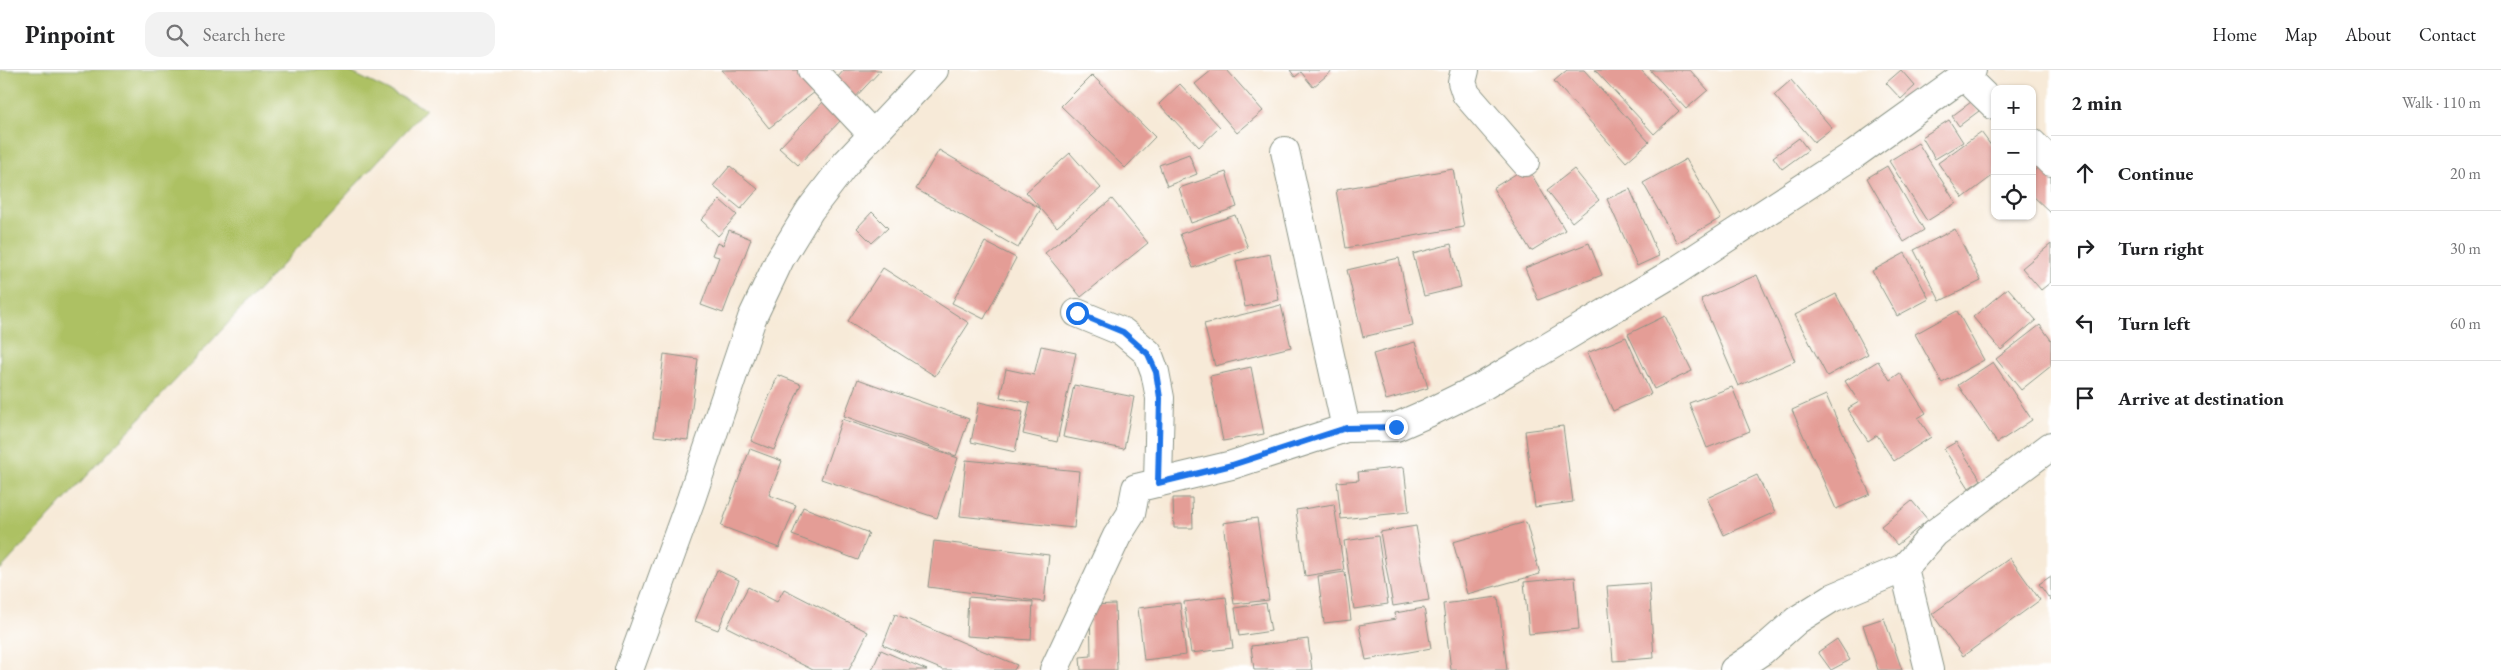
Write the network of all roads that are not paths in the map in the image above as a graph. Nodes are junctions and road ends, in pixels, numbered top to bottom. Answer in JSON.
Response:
{"nodes":[{"id":1,"x":812,"y":70,"type":"edge"},
{"id":2,"x":1465,"y":70,"type":"edge"},
{"id":3,"x":926,"y":73,"type":"edge"},
{"id":4,"x":1968,"y":73,"type":"edge"},
{"id":5,"x":1991,"y":101,"type":"edge"},
{"id":6,"x":873,"y":135,"type":"junction"},
{"id":7,"x":2036,"y":148,"type":"edge"},
{"id":8,"x":1285,"y":151,"type":"dead end"},
{"id":9,"x":1525,"y":162,"type":"dead end"},
{"id":10,"x":2051,"y":162,"type":"edge"},
{"id":11,"x":1077,"y":313,"type":"dead end"},
{"id":12,"x":1346,"y":428,"type":"junction"},
{"id":13,"x":2051,"y":446,"type":"edge"},
{"id":14,"x":1158,"y":483,"type":"junction"},
{"id":15,"x":1904,"y":568,"type":"junction"},
{"id":16,"x":630,"y":670,"type":"edge"},
{"id":17,"x":1054,"y":670,"type":"edge"},
{"id":18,"x":1734,"y":670,"type":"edge"},
{"id":19,"x":1929,"y":670,"type":"edge"}],
"edges":[{"from":1,"to":6,"type":"street"},
{"from":2,"to":9,"type":"street"},
{"from":3,"to":6,"type":"street"},
{"from":4,"to":5,"type":"street"},
{"from":4,"to":12,"type":"street"},
{"from":6,"to":16,"type":"street"},
{"from":7,"to":10,"type":"street"},
{"from":8,"to":12,"type":"street"},
{"from":11,"to":14,"type":"street"},
{"from":12,"to":14,"type":"street"},
{"from":13,"to":15,"type":"street"},
{"from":14,"to":17,"type":"street"},
{"from":15,"to":18,"type":"street"},
{"from":15,"to":19,"type":"street"}]}
